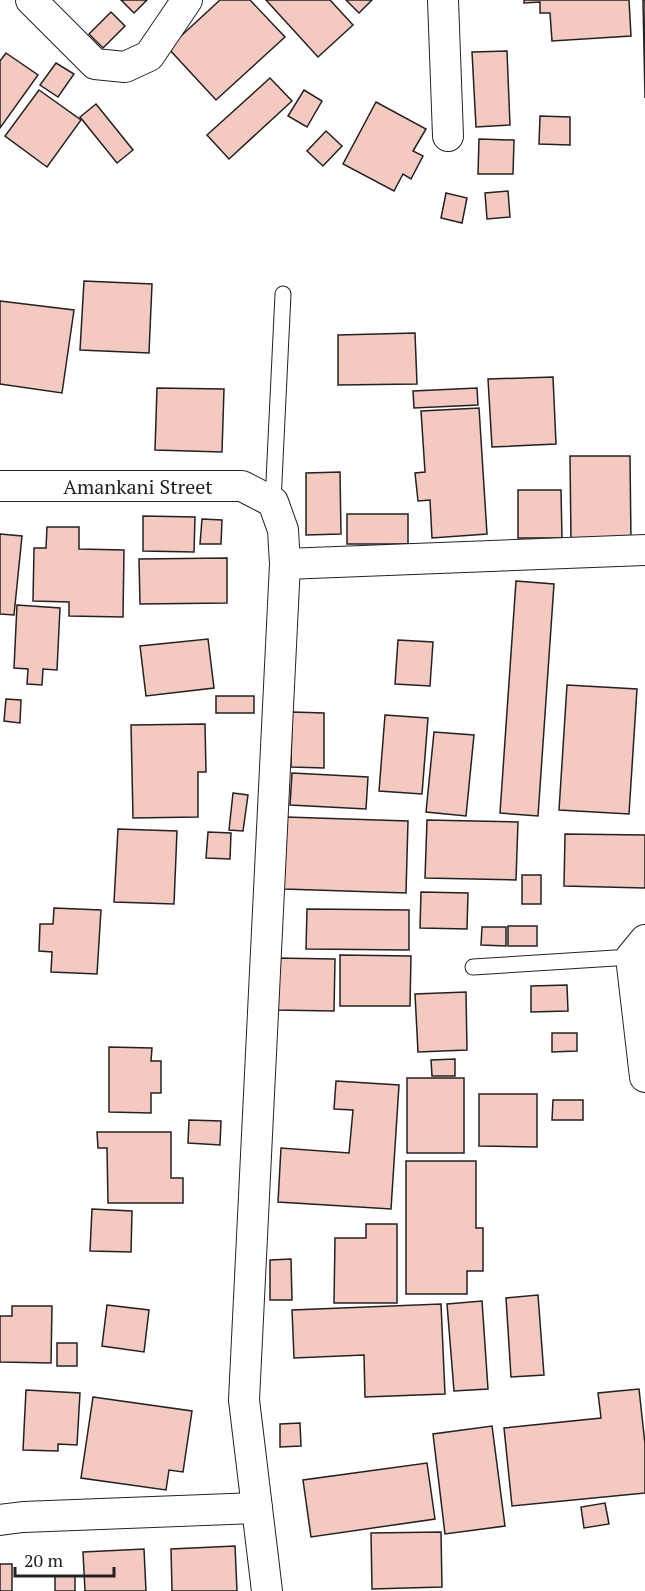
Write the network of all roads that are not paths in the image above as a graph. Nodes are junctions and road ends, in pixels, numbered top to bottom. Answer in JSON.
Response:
{"nodes":[{"id":1,"x":31,"y":0,"type":"edge"},
{"id":2,"x":187,"y":0,"type":"edge"},
{"id":3,"x":443,"y":0,"type":"edge"},
{"id":4,"x":448,"y":136,"type":"dead end"},
{"id":5,"x":283,"y":294,"type":"dead end"},
{"id":6,"x":0,"y":486,"type":"edge"},
{"id":7,"x":273,"y":502,"type":"junction"},
{"id":8,"x":645,"y":550,"type":"edge"},
{"id":9,"x":285,"y":564,"type":"junction"},
{"id":10,"x":638,"y":949,"type":"edge"},
{"id":11,"x":473,"y":967,"type":"dead end"},
{"id":12,"x":645,"y":1077,"type":"edge"},
{"id":13,"x":257,"y":1508,"type":"junction"},
{"id":14,"x":0,"y":1520,"type":"edge"},
{"id":15,"x":267,"y":1591,"type":"edge"}],
"edges":[{"from":1,"to":2,"type":"street"},
{"from":3,"to":4,"type":"street"},
{"from":5,"to":7,"type":"lane"},
{"from":6,"to":7,"type":"street","name":"Amankani Street"},
{"from":7,"to":9,"type":"street"},
{"from":8,"to":9,"type":"street"},
{"from":9,"to":13,"type":"street"},
{"from":10,"to":11,"type":"lane"},
{"from":10,"to":12,"type":"street"},
{"from":13,"to":14,"type":"street"},
{"from":13,"to":15,"type":"street"}]}
